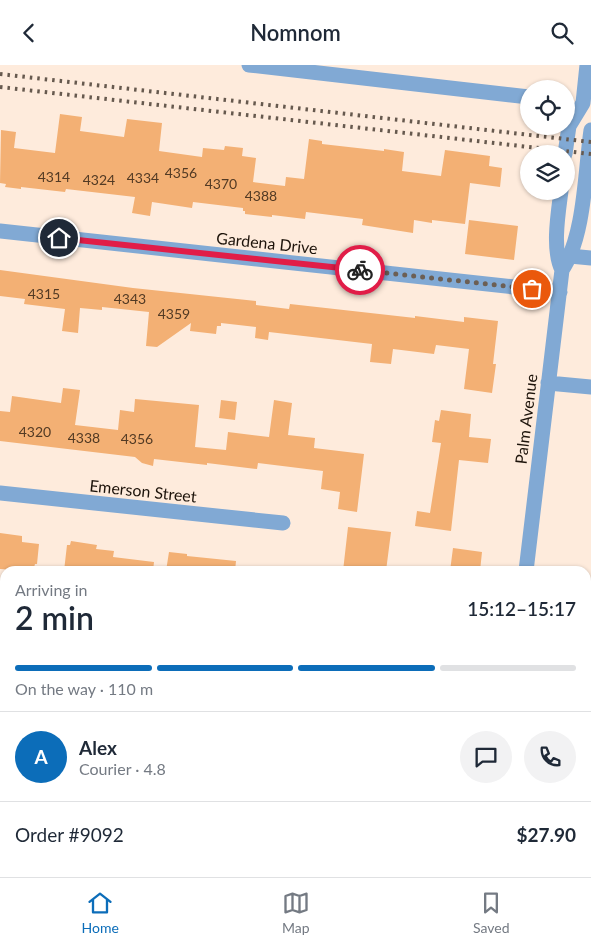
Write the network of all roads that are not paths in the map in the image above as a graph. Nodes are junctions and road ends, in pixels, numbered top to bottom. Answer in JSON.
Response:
{"nodes":[{"id":1,"x":249,"y":65,"type":"edge"},
{"id":2,"x":587,"y":65,"type":"edge"},
{"id":3,"x":520,"y":96,"type":"edge"},
{"id":4,"x":587,"y":103,"type":"edge"},
{"id":5,"x":591,"y":125,"type":"edge"},
{"id":6,"x":591,"y":130,"type":"edge"},
{"id":7,"x":566,"y":145,"type":"edge"},
{"id":8,"x":560,"y":200,"type":"edge"},
{"id":9,"x":0,"y":231,"type":"edge"},
{"id":10,"x":570,"y":256,"type":"junction"},
{"id":11,"x":591,"y":258,"type":"edge"},
{"id":12,"x":562,"y":270,"type":"junction"},
{"id":13,"x":560,"y":292,"type":"junction"},
{"id":14,"x":548,"y":383,"type":"junction"},
{"id":15,"x":591,"y":387,"type":"edge"},
{"id":16,"x":0,"y":493,"type":"edge"},
{"id":17,"x":283,"y":523,"type":"dead end"},
{"id":18,"x":527,"y":566,"type":"edge"}],
"edges":[{"from":1,"to":3,"type":"street"},
{"from":2,"to":4,"type":"street"},
{"from":4,"to":5,"type":"street"},
{"from":4,"to":7,"type":"street"},
{"from":6,"to":10,"type":"street","name":"Palm Avenue"},
{"from":8,"to":12,"type":"street","name":"Palm Avenue"},
{"from":9,"to":13,"type":"street","name":"Gardena Drive"},
{"from":10,"to":11,"type":"street"},
{"from":10,"to":12,"type":"street","name":"Palm Avenue"},
{"from":12,"to":13,"type":"street","name":"Palm Avenue"},
{"from":13,"to":14,"type":"street","name":"Palm Avenue"},
{"from":14,"to":15,"type":"street"},
{"from":14,"to":18,"type":"street","name":"Palm Avenue"},
{"from":16,"to":17,"type":"street","name":"Emerson Street"}]}
